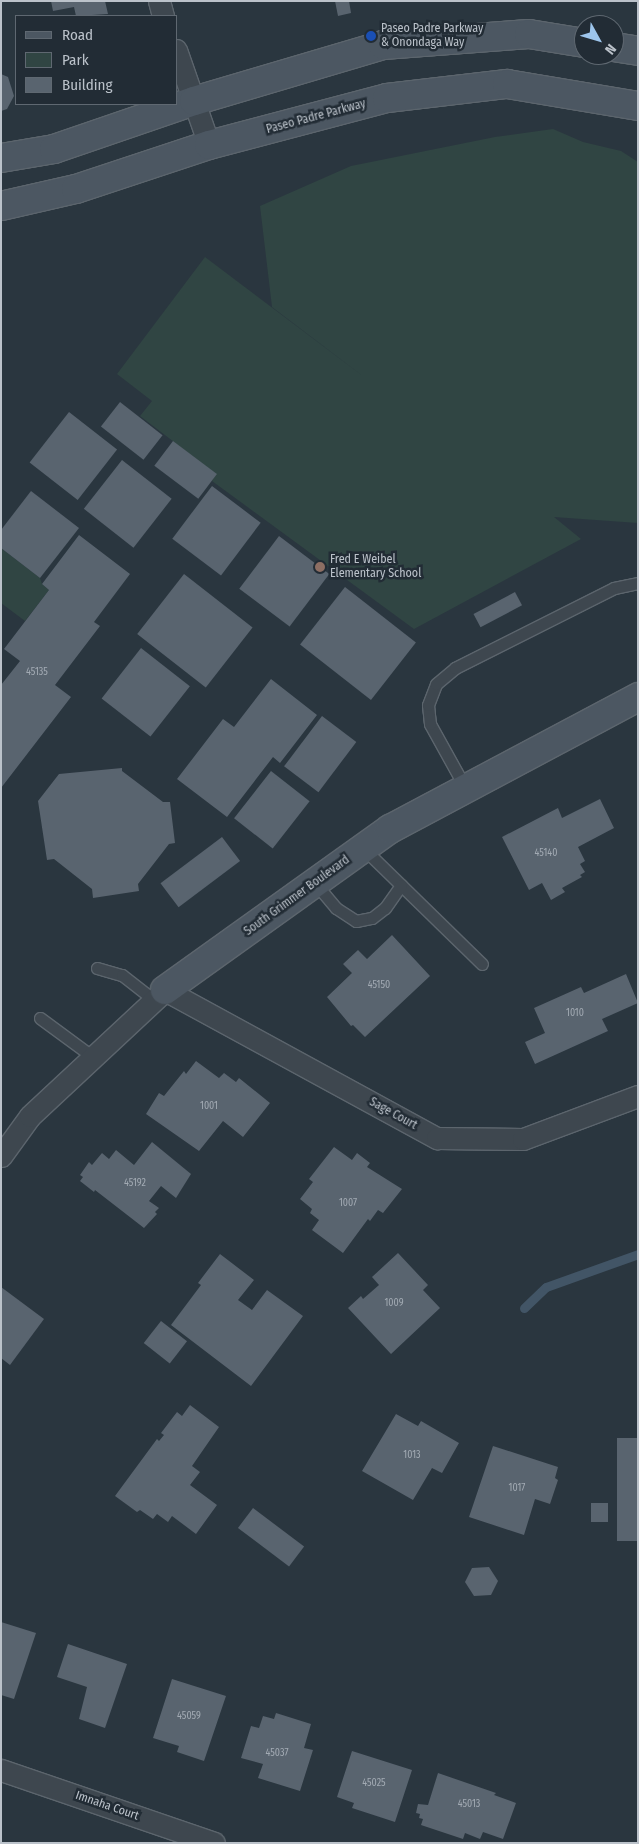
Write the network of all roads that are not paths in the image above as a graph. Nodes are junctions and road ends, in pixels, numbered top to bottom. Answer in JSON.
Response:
{"nodes":[{"id":1,"x":160,"y":1,"type":"edge"},
{"id":2,"x":163,"y":15,"type":"edge"},
{"id":3,"x":574,"y":41,"type":"edge"},
{"id":4,"x":624,"y":48,"type":"edge"},
{"id":5,"x":638,"y":50,"type":"edge"},
{"id":6,"x":178,"y":56,"type":"edge"},
{"id":7,"x":194,"y":101,"type":"junction"},
{"id":8,"x":638,"y":106,"type":"edge"},
{"id":9,"x":209,"y":145,"type":"junction"},
{"id":10,"x":1,"y":158,"type":"edge"},
{"id":11,"x":1,"y":206,"type":"edge"},
{"id":12,"x":638,"y":583,"type":"edge"},
{"id":13,"x":638,"y":697,"type":"edge"},
{"id":14,"x":466,"y":788,"type":"junction"},
{"id":15,"x":363,"y":848,"type":"junction"},
{"id":16,"x":315,"y":883,"type":"junction"},
{"id":17,"x":401,"y":885,"type":"junction"},
{"id":18,"x":482,"y":964,"type":"dead end"},
{"id":19,"x":97,"y":968,"type":"dead end"},
{"id":20,"x":160,"y":995,"type":"junction"},
{"id":21,"x":40,"y":1018,"type":"dead end"},
{"id":22,"x":92,"y":1058,"type":"junction"},
{"id":23,"x":638,"y":1096,"type":"edge"},
{"id":24,"x":1,"y":1156,"type":"edge"},
{"id":25,"x":1,"y":1770,"type":"edge"},
{"id":26,"x":214,"y":1843,"type":"edge"}],
"edges":[{"from":1,"to":2,"type":"street"},
{"from":3,"to":7,"type":"main road"},
{"from":4,"to":5,"type":"main road"},
{"from":6,"to":7,"type":"street"},
{"from":7,"to":9,"type":"street"},
{"from":7,"to":10,"type":"main road"},
{"from":8,"to":9,"type":"main road","name":"Paseo Padre Parkway"},
{"from":9,"to":11,"type":"main road","name":"Paseo Padre Parkway"},
{"from":12,"to":14,"type":"lane"},
{"from":13,"to":14,"type":"main road","name":"South Grimmer Boulevard"},
{"from":14,"to":15,"type":"main road","name":"South Grimmer Boulevard"},
{"from":15,"to":16,"type":"main road","name":"South Grimmer Boulevard"},
{"from":15,"to":17,"type":"lane"},
{"from":16,"to":17,"type":"lane"},
{"from":16,"to":20,"type":"main road","name":"South Grimmer Boulevard"},
{"from":17,"to":18,"type":"lane"},
{"from":19,"to":20,"type":"lane"},
{"from":20,"to":22,"type":"street","name":"South Grimmer Boulevard"},
{"from":20,"to":23,"type":"street","name":"Sage Court"},
{"from":21,"to":22,"type":"lane"},
{"from":22,"to":24,"type":"street","name":"South Grimmer Boulevard"},
{"from":25,"to":26,"type":"street","name":"Imnaha Court"}]}
